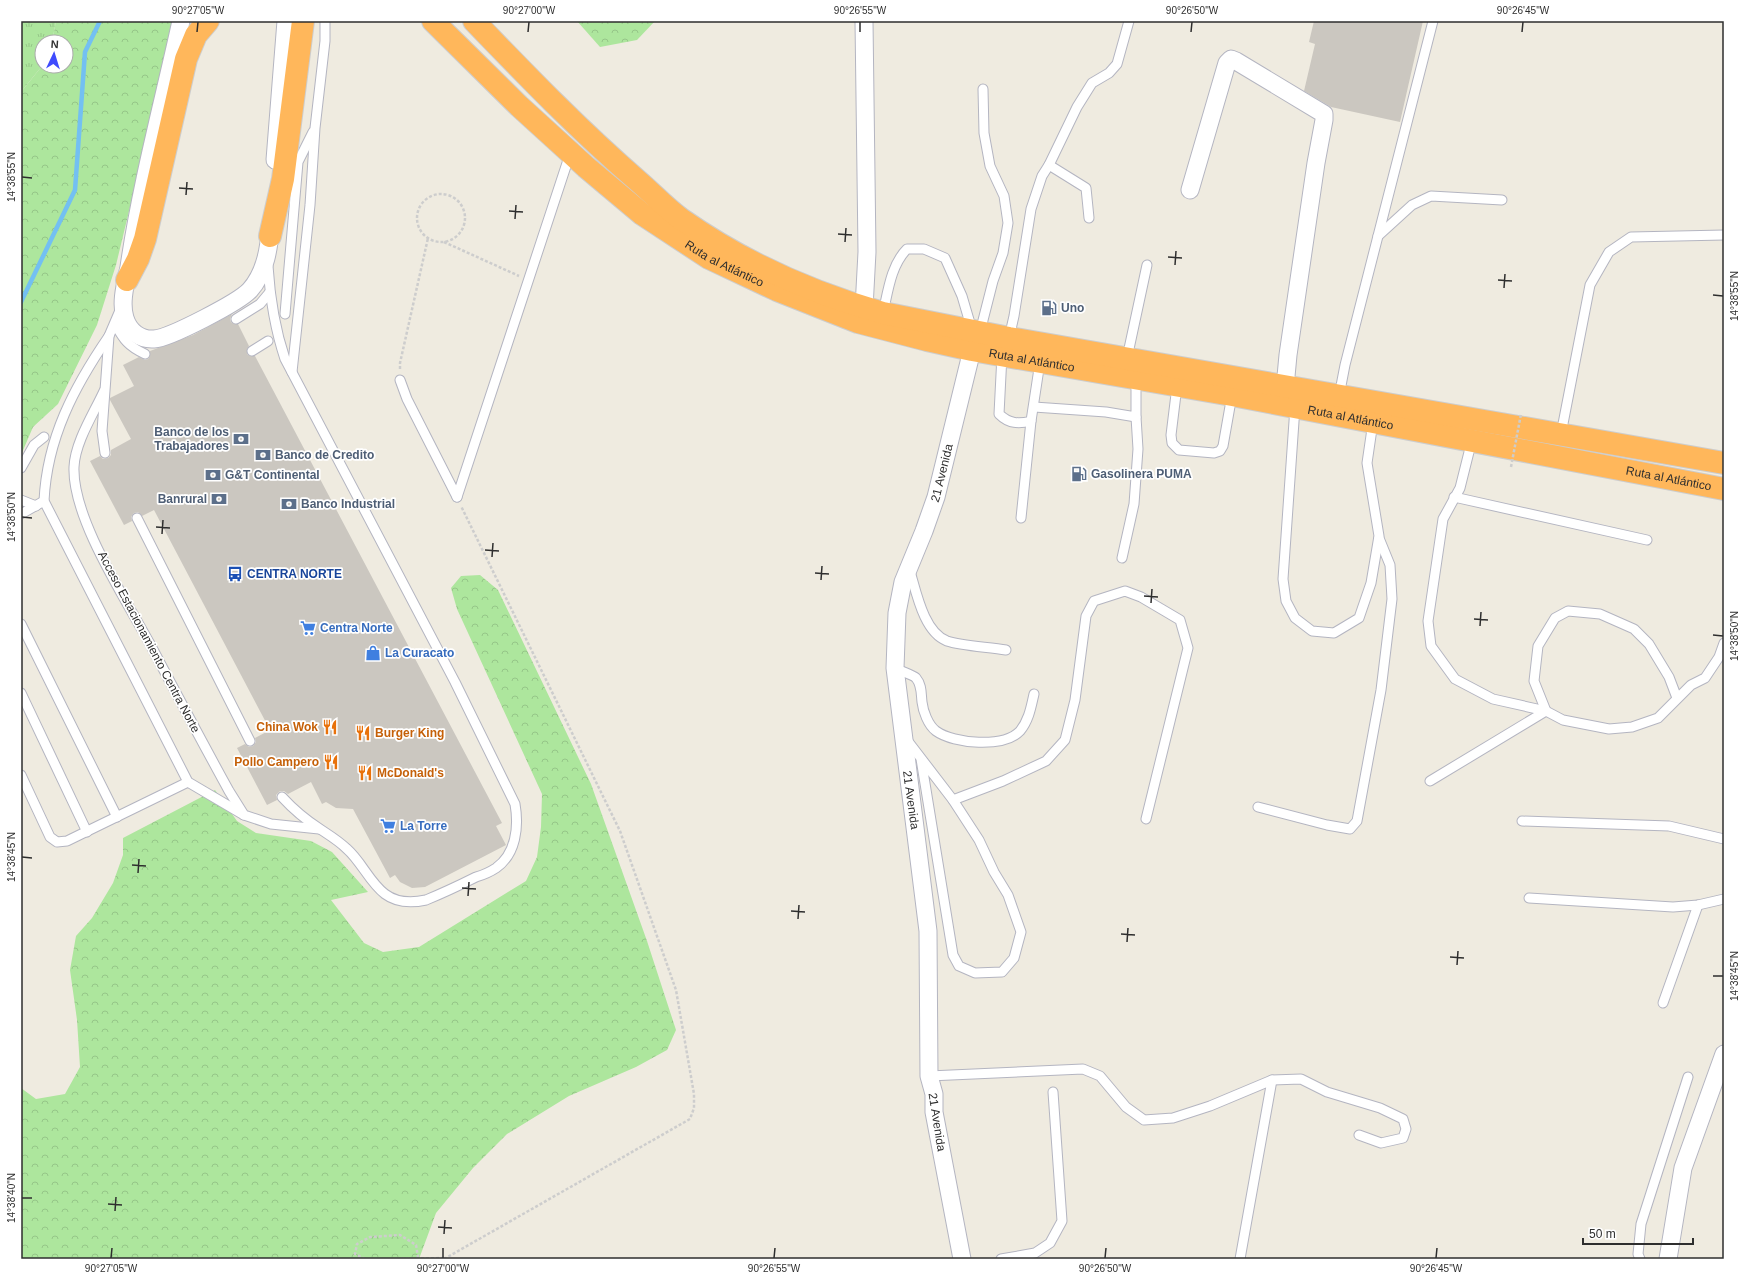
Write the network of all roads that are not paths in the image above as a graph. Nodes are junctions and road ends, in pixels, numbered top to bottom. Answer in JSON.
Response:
{"nodes":[{"id":1,"x":181,"y":21,"type":"edge"},
{"id":2,"x":208,"y":21,"type":"edge"},
{"id":3,"x":286,"y":21,"type":"edge"},
{"id":4,"x":303,"y":21,"type":"edge"},
{"id":5,"x":325,"y":21,"type":"edge"},
{"id":6,"x":426,"y":21,"type":"edge"},
{"id":7,"x":434,"y":21,"type":"edge"},
{"id":8,"x":474,"y":21,"type":"edge"},
{"id":9,"x":864,"y":21,"type":"edge"},
{"id":10,"x":1129,"y":21,"type":"edge"},
{"id":11,"x":1433,"y":21,"type":"edge"},
{"id":12,"x":452,"y":29,"type":"edge"},
{"id":13,"x":983,"y":89,"type":"dead end"},
{"id":14,"x":288,"y":128,"type":"junction"},
{"id":15,"x":315,"y":128,"type":"junction"},
{"id":16,"x":571,"y":152,"type":"junction"},
{"id":17,"x":298,"y":162,"type":"junction"},
{"id":18,"x":1050,"y":165,"type":"junction"},
{"id":19,"x":1190,"y":190,"type":"dead end"},
{"id":20,"x":1502,"y":200,"type":"dead end"},
{"id":21,"x":680,"y":218,"type":"junction"},
{"id":22,"x":1089,"y":218,"type":"dead end"},
{"id":23,"x":1724,"y":235,"type":"edge"},
{"id":24,"x":1378,"y":236,"type":"junction"},
{"id":25,"x":268,"y":246,"type":"junction"},
{"id":26,"x":1147,"y":265,"type":"dead end"},
{"id":27,"x":127,"y":280,"type":"junction"},
{"id":28,"x":270,"y":292,"type":"junction"},
{"id":29,"x":123,"y":303,"type":"junction"},
{"id":30,"x":873,"y":310,"type":"junction"},
{"id":31,"x":285,"y":314,"type":"dead end"},
{"id":32,"x":236,"y":319,"type":"dead end"},
{"id":33,"x":114,"y":324,"type":"junction"},
{"id":34,"x":109,"y":336,"type":"junction"},
{"id":35,"x":975,"y":338,"type":"junction"},
{"id":36,"x":268,"y":342,"type":"dead end"},
{"id":37,"x":1005,"y":346,"type":"junction"},
{"id":38,"x":252,"y":351,"type":"dead end"},
{"id":39,"x":145,"y":354,"type":"dead end"},
{"id":40,"x":1127,"y":358,"type":"junction"},
{"id":41,"x":1040,"y":362,"type":"junction"},
{"id":42,"x":292,"y":373,"type":"junction"},
{"id":43,"x":1136,"y":378,"type":"junction"},
{"id":44,"x":400,"y":380,"type":"road end"},
{"id":45,"x":1177,"y":386,"type":"junction"},
{"id":46,"x":1285,"y":387,"type":"junction"},
{"id":47,"x":104,"y":391,"type":"junction"},
{"id":48,"x":1232,"y":395,"type":"junction"},
{"id":49,"x":1339,"y":396,"type":"junction"},
{"id":50,"x":1034,"y":407,"type":"junction"},
{"id":51,"x":1295,"y":407,"type":"junction"},
{"id":52,"x":1136,"y":417,"type":"junction"},
{"id":53,"x":1031,"y":421,"type":"junction"},
{"id":54,"x":1372,"y":422,"type":"junction"},
{"id":55,"x":1561,"y":434,"type":"junction"},
{"id":56,"x":44,"y":437,"type":"dead end"},
{"id":57,"x":1472,"y":440,"type":"junction"},
{"id":58,"x":105,"y":453,"type":"dead end"},
{"id":59,"x":1724,"y":463,"type":"edge"},
{"id":60,"x":21,"y":468,"type":"edge"},
{"id":61,"x":1724,"y":489,"type":"edge"},
{"id":62,"x":1454,"y":497,"type":"junction"},
{"id":63,"x":21,"y":500,"type":"edge"},
{"id":64,"x":44,"y":501,"type":"junction"},
{"id":65,"x":36,"y":506,"type":"junction"},
{"id":66,"x":21,"y":514,"type":"edge"},
{"id":67,"x":137,"y":518,"type":"dead end"},
{"id":68,"x":1021,"y":518,"type":"dead end"},
{"id":69,"x":1379,"y":536,"type":"junction"},
{"id":70,"x":1647,"y":540,"type":"dead end"},
{"id":71,"x":1122,"y":558,"type":"dead end"},
{"id":72,"x":909,"y":567,"type":"junction"},
{"id":73,"x":21,"y":624,"type":"edge"},
{"id":74,"x":1724,"y":643,"type":"edge"},
{"id":75,"x":1006,"y":650,"type":"dead end"},
{"id":76,"x":895,"y":668,"type":"junction"},
{"id":77,"x":21,"y":693,"type":"edge"},
{"id":78,"x":1034,"y":694,"type":"dead end"},
{"id":79,"x":1677,"y":698,"type":"junction"},
{"id":80,"x":1546,"y":711,"type":"junction"},
{"id":81,"x":902,"y":734,"type":"junction"},
{"id":82,"x":250,"y":741,"type":"dead end"},
{"id":83,"x":921,"y":759,"type":"junction"},
{"id":84,"x":21,"y":775,"type":"edge"},
{"id":85,"x":1430,"y":781,"type":"dead end"},
{"id":86,"x":188,"y":782,"type":"junction"},
{"id":87,"x":282,"y":797,"type":"dead end"},
{"id":88,"x":953,"y":800,"type":"junction"},
{"id":89,"x":1258,"y":806,"type":"dead end"},
{"id":90,"x":244,"y":815,"type":"junction"},
{"id":91,"x":117,"y":817,"type":"junction"},
{"id":92,"x":1146,"y":819,"type":"dead end"},
{"id":93,"x":1522,"y":820,"type":"dead end"},
{"id":94,"x":319,"y":828,"type":"junction"},
{"id":95,"x":87,"y":832,"type":"junction"},
{"id":96,"x":1724,"y":839,"type":"edge"},
{"id":97,"x":1529,"y":898,"type":"dead end"},
{"id":98,"x":1724,"y":899,"type":"edge"},
{"id":99,"x":1698,"y":905,"type":"junction"},
{"id":100,"x":1663,"y":1003,"type":"dead end"},
{"id":101,"x":1724,"y":1054,"type":"edge"},
{"id":102,"x":928,"y":1076,"type":"junction"},
{"id":103,"x":1688,"y":1077,"type":"dead end"},
{"id":104,"x":1272,"y":1080,"type":"junction"},
{"id":105,"x":1053,"y":1092,"type":"dead end"},
{"id":106,"x":1359,"y":1135,"type":"dead end"},
{"id":107,"x":962,"y":1259,"type":"edge"},
{"id":108,"x":1001,"y":1259,"type":"edge"},
{"id":109,"x":1240,"y":1259,"type":"edge"},
{"id":110,"x":1640,"y":1259,"type":"edge"},
{"id":111,"x":1668,"y":1259,"type":"edge"}],
"edges":[{"from":1,"to":27,"type":"street"},
{"from":2,"to":27,"type":"highway"},
{"from":3,"to":25,"type":"street"},
{"from":4,"to":14,"type":"highway"},
{"from":5,"to":15,"type":"lane"},
{"from":6,"to":12,"type":"highway"},
{"from":7,"to":12,"type":"highway","name":"Ruta al Atlántico"},
{"from":8,"to":21,"type":"highway","name":"Ruta al Atlántico"},
{"from":9,"to":30,"type":"street"},
{"from":10,"to":18,"type":"lane"},
{"from":11,"to":24,"type":"lane"},
{"from":12,"to":16,"type":"highway","name":"Ruta al Atlántico"},
{"from":12,"to":21,"type":"highway"},
{"from":13,"to":35,"type":"lane"},
{"from":14,"to":17,"type":"lane"},
{"from":14,"to":25,"type":"highway"},
{"from":15,"to":17,"type":"lane"},
{"from":15,"to":42,"type":"lane"},
{"from":16,"to":35,"type":"highway","name":"Ruta al Atlántico"},
{"from":16,"to":44,"type":"lane"},
{"from":17,"to":31,"type":"lane"},
{"from":18,"to":22,"type":"lane"},
{"from":18,"to":37,"type":"lane"},
{"from":19,"to":46,"type":"street"},
{"from":20,"to":24,"type":"lane"},
{"from":21,"to":30,"type":"highway","name":"Ruta al Atlántico"},
{"from":23,"to":55,"type":"lane"},
{"from":24,"to":49,"type":"lane"},
{"from":25,"to":28,"type":"lane"},
{"from":25,"to":29,"type":"street"},
{"from":26,"to":40,"type":"lane"},
{"from":27,"to":29,"type":"street"},
{"from":28,"to":32,"type":"lane"},
{"from":28,"to":42,"type":"lane"},
{"from":29,"to":33,"type":"lane"},
{"from":30,"to":35,"type":"highway","name":"Ruta al Atlántico"},
{"from":30,"to":35,"type":"lane"},
{"from":33,"to":34,"type":"lane"},
{"from":33,"to":39,"type":"lane"},
{"from":34,"to":47,"type":"lane"},
{"from":34,"to":64,"type":"lane"},
{"from":35,"to":37,"type":"highway","name":"Ruta al Atlántico"},
{"from":35,"to":72,"type":"street","name":"21 Avenida"},
{"from":36,"to":38,"type":"lane"},
{"from":37,"to":40,"type":"highway","name":"Ruta al Atlántico"},
{"from":37,"to":41,"type":"highway","name":"Ruta al Atlántico"},
{"from":37,"to":53,"type":"lane"},
{"from":40,"to":46,"type":"highway","name":"Ruta al Atlántico"},
{"from":41,"to":43,"type":"highway","name":"Ruta al Atlántico"},
{"from":41,"to":50,"type":"lane"},
{"from":42,"to":94,"type":"lane"},
{"from":43,"to":45,"type":"highway","name":"Ruta al Atlántico"},
{"from":43,"to":52,"type":"lane"},
{"from":45,"to":48,"type":"highway","name":"Ruta al Atlántico"},
{"from":45,"to":48,"type":"lane"},
{"from":46,"to":49,"type":"highway","name":"Ruta al Atlántico"},
{"from":47,"to":58,"type":"lane"},
{"from":47,"to":90,"type":"lane","name":"Acceso Estacionamiento Centra Norte"},
{"from":48,"to":51,"type":"highway","name":"Ruta al Atlántico"},
{"from":49,"to":55,"type":"highway","name":"Ruta al Atlántico"},
{"from":50,"to":52,"type":"lane"},
{"from":50,"to":53,"type":"lane"},
{"from":51,"to":54,"type":"highway","name":"Ruta al Atlántico"},
{"from":51,"to":69,"type":"lane"},
{"from":52,"to":71,"type":"lane"},
{"from":53,"to":68,"type":"lane"},
{"from":54,"to":57,"type":"highway","name":"Ruta al Atlántico"},
{"from":54,"to":69,"type":"lane"},
{"from":55,"to":59,"type":"highway","name":"Ruta al Atlántico"},
{"from":56,"to":60,"type":"lane"},
{"from":57,"to":61,"type":"highway","name":"Ruta al Atlántico"},
{"from":57,"to":62,"type":"lane"},
{"from":62,"to":70,"type":"lane"},
{"from":62,"to":80,"type":"lane"},
{"from":63,"to":65,"type":"lane"},
{"from":64,"to":65,"type":"lane"},
{"from":64,"to":86,"type":"lane"},
{"from":65,"to":66,"type":"lane"},
{"from":67,"to":82,"type":"lane"},
{"from":69,"to":89,"type":"lane"},
{"from":72,"to":75,"type":"lane"},
{"from":72,"to":76,"type":"street","name":"21 Avenida"},
{"from":73,"to":91,"type":"lane"},
{"from":74,"to":79,"type":"lane"},
{"from":76,"to":78,"type":"lane"},
{"from":76,"to":81,"type":"street","name":"21 Avenida"},
{"from":77,"to":95,"type":"lane"},
{"from":79,"to":80,"type":"lane"},
{"from":79,"to":80,"type":"lane"},
{"from":80,"to":85,"type":"lane"},
{"from":81,"to":83,"type":"lane"},
{"from":81,"to":102,"type":"street","name":"21 Avenida"},
{"from":83,"to":88,"type":"lane"},
{"from":83,"to":88,"type":"lane"},
{"from":84,"to":95,"type":"lane"},
{"from":86,"to":90,"type":"lane"},
{"from":86,"to":91,"type":"lane"},
{"from":87,"to":94,"type":"lane"},
{"from":88,"to":92,"type":"lane"},
{"from":90,"to":94,"type":"lane"},
{"from":91,"to":95,"type":"lane"},
{"from":93,"to":96,"type":"lane"},
{"from":97,"to":99,"type":"lane"},
{"from":98,"to":99,"type":"lane"},
{"from":99,"to":100,"type":"lane"},
{"from":101,"to":111,"type":"street"},
{"from":102,"to":104,"type":"lane"},
{"from":102,"to":107,"type":"street","name":"21 Avenida"},
{"from":103,"to":110,"type":"lane"},
{"from":104,"to":106,"type":"lane"},
{"from":104,"to":109,"type":"lane"},
{"from":105,"to":108,"type":"lane"}]}
